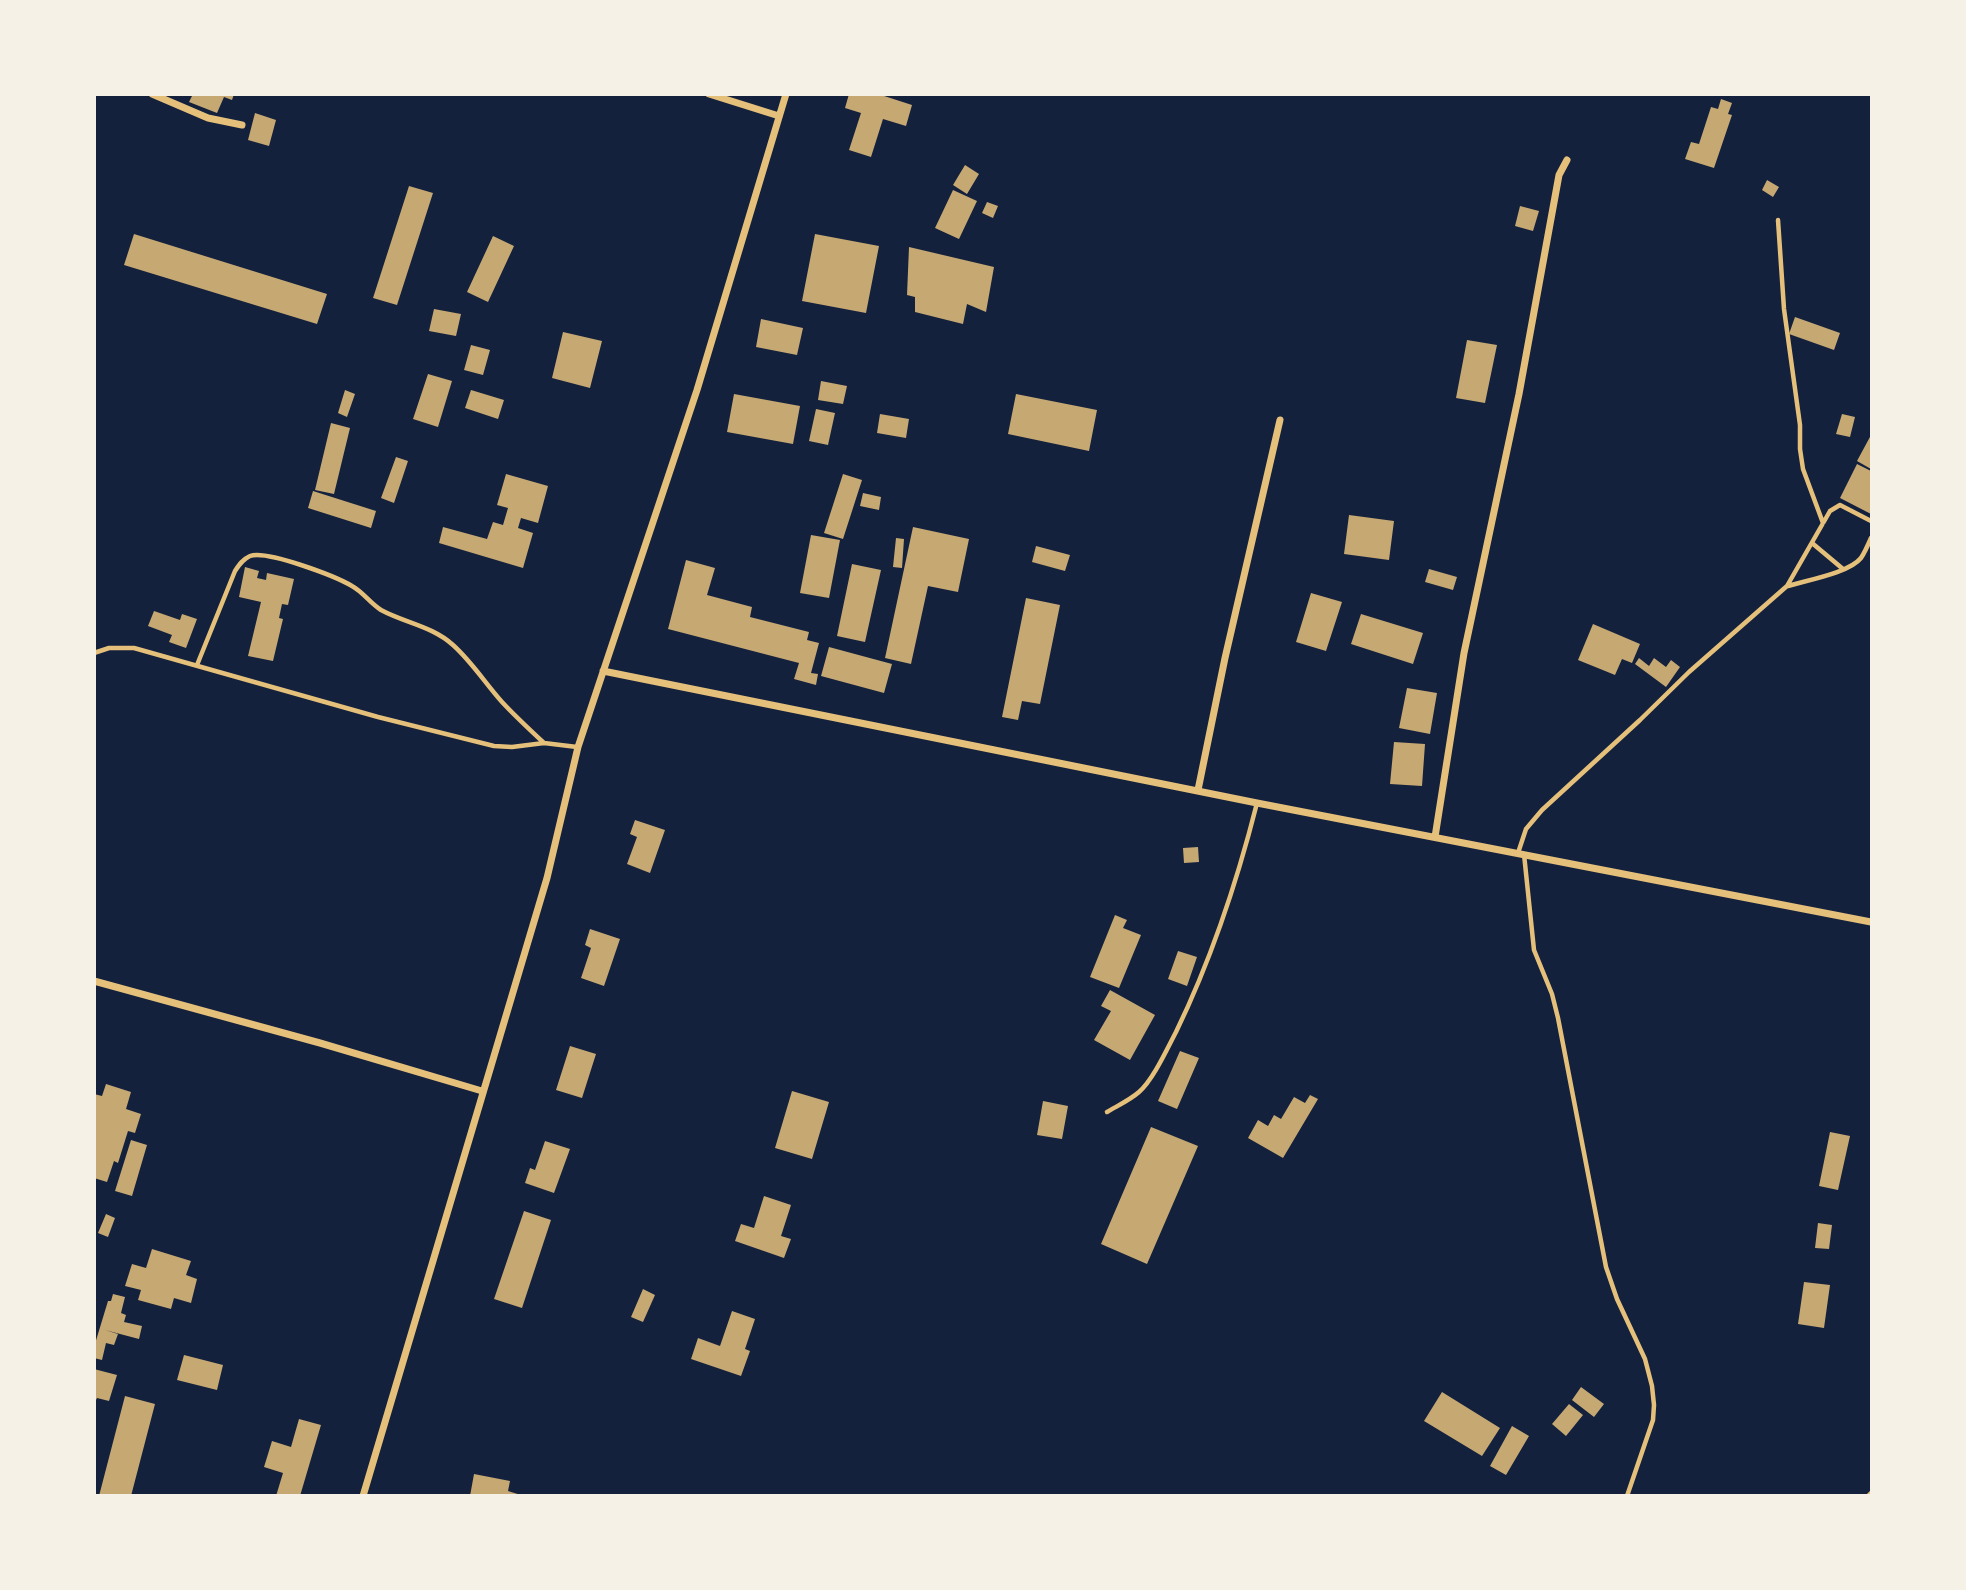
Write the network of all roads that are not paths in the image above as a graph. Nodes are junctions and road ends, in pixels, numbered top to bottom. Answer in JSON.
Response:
{"nodes":[{"id":1,"x":152,"y":94,"type":"edge"},
{"id":2,"x":709,"y":94,"type":"edge"},
{"id":3,"x":786,"y":94,"type":"edge"},
{"id":4,"x":779,"y":116,"type":"junction"},
{"id":5,"x":242,"y":125,"type":"dead end"},
{"id":6,"x":1567,"y":160,"type":"dead end"},
{"id":7,"x":1777,"y":220,"type":"dead end"},
{"id":8,"x":1280,"y":420,"type":"dead end"},
{"id":9,"x":1871,"y":521,"type":"edge"},
{"id":10,"x":1823,"y":524,"type":"junction"},
{"id":11,"x":1871,"y":538,"type":"edge"},
{"id":12,"x":1812,"y":543,"type":"junction"},
{"id":13,"x":1843,"y":569,"type":"junction"},
{"id":14,"x":1787,"y":586,"type":"junction"},
{"id":15,"x":94,"y":653,"type":"edge"},
{"id":16,"x":197,"y":666,"type":"junction"},
{"id":17,"x":603,"y":671,"type":"junction"},
{"id":18,"x":544,"y":743,"type":"junction"},
{"id":19,"x":578,"y":747,"type":"junction"},
{"id":20,"x":1198,"y":790,"type":"junction"},
{"id":21,"x":1257,"y":803,"type":"junction"},
{"id":22,"x":1435,"y":837,"type":"junction"},
{"id":23,"x":1521,"y":854,"type":"junction"},
{"id":24,"x":1871,"y":922,"type":"edge"},
{"id":25,"x":94,"y":981,"type":"edge"},
{"id":26,"x":482,"y":1091,"type":"junction"},
{"id":27,"x":1107,"y":1112,"type":"dead end"},
{"id":28,"x":363,"y":1496,"type":"edge"},
{"id":29,"x":1627,"y":1496,"type":"edge"}],
"edges":[{"from":1,"to":5,"type":"street"},
{"from":2,"to":4,"type":"street"},
{"from":3,"to":4,"type":"street"},
{"from":4,"to":17,"type":"street"},
{"from":6,"to":22,"type":"street"},
{"from":7,"to":10,"type":"lane"},
{"from":8,"to":20,"type":"street"},
{"from":9,"to":10,"type":"lane"},
{"from":10,"to":12,"type":"lane"},
{"from":11,"to":13,"type":"lane"},
{"from":12,"to":13,"type":"lane"},
{"from":12,"to":14,"type":"lane"},
{"from":13,"to":14,"type":"lane"},
{"from":14,"to":23,"type":"lane"},
{"from":15,"to":16,"type":"lane"},
{"from":16,"to":18,"type":"lane"},
{"from":16,"to":18,"type":"lane"},
{"from":17,"to":19,"type":"street"},
{"from":17,"to":20,"type":"street"},
{"from":18,"to":19,"type":"lane"},
{"from":19,"to":26,"type":"street"},
{"from":20,"to":21,"type":"street"},
{"from":21,"to":22,"type":"street"},
{"from":21,"to":27,"type":"lane"},
{"from":22,"to":23,"type":"street"},
{"from":23,"to":24,"type":"street"},
{"from":23,"to":29,"type":"lane"},
{"from":25,"to":26,"type":"street"},
{"from":26,"to":28,"type":"street"}]}
